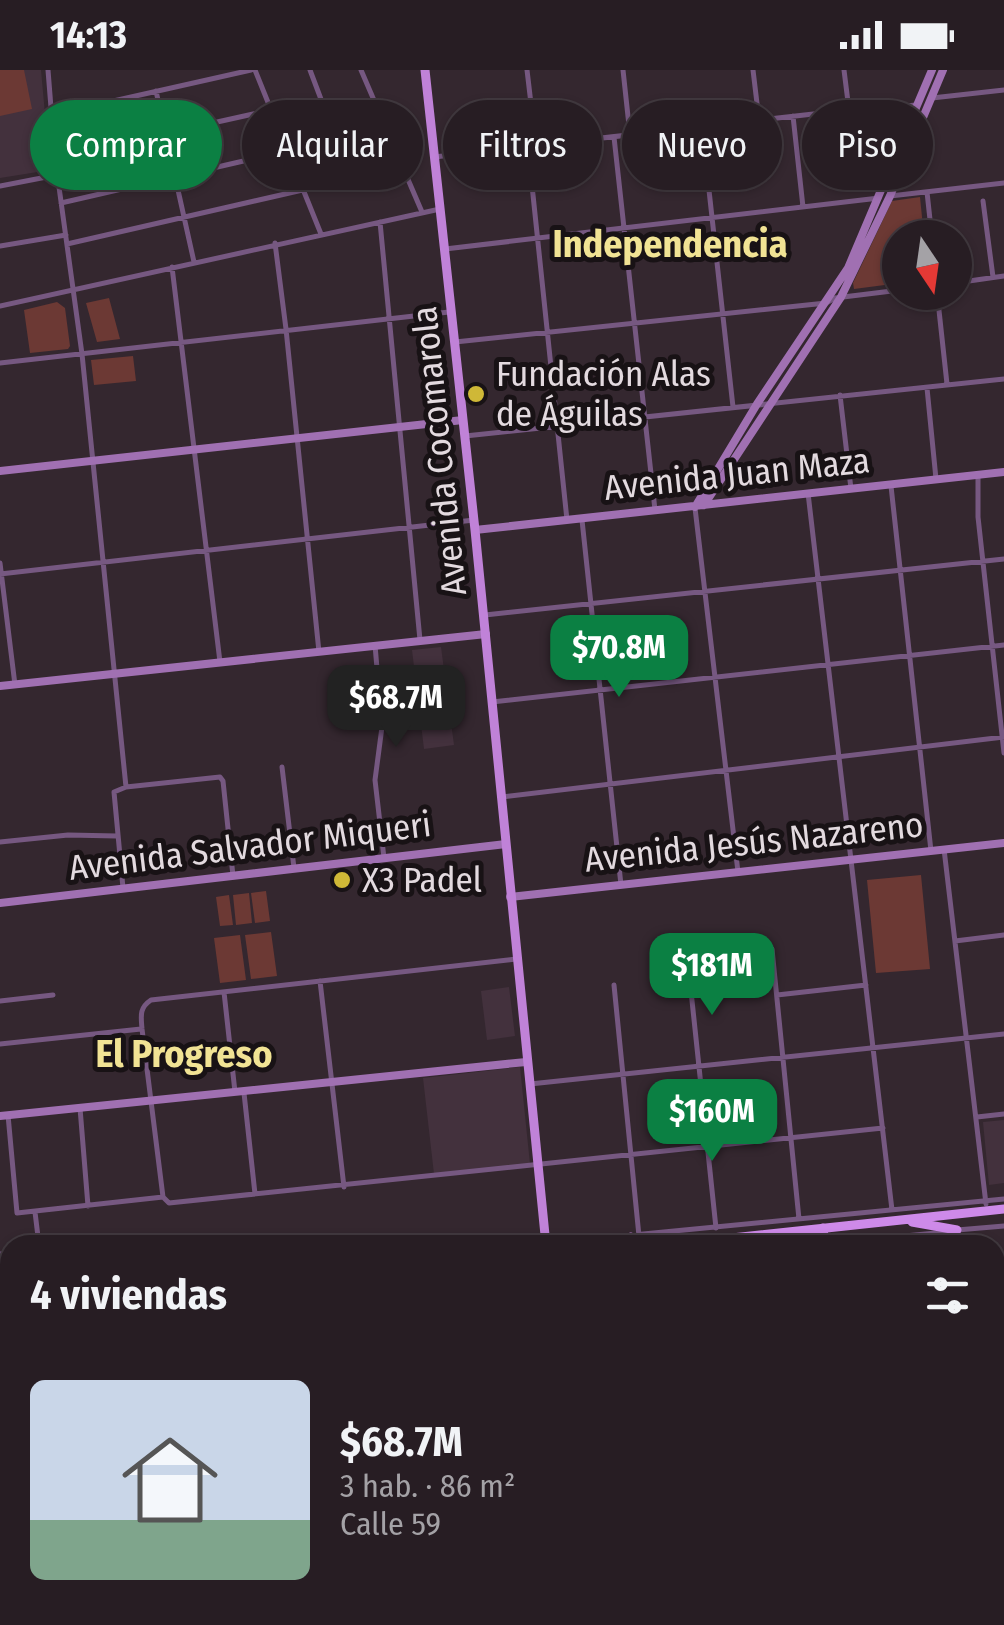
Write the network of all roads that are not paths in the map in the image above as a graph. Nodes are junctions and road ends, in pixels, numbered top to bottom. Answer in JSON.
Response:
{"nodes":[{"id":1,"x":48,"y":70,"type":"edge"},
{"id":2,"x":253,"y":70,"type":"edge"},
{"id":3,"x":310,"y":70,"type":"edge"},
{"id":4,"x":361,"y":70,"type":"edge"},
{"id":5,"x":425,"y":70,"type":"edge"},
{"id":6,"x":526,"y":70,"type":"edge"},
{"id":7,"x":624,"y":70,"type":"edge"},
{"id":8,"x":753,"y":70,"type":"edge"},
{"id":9,"x":844,"y":70,"type":"edge"},
{"id":10,"x":932,"y":70,"type":"edge"},
{"id":11,"x":943,"y":70,"type":"edge"},
{"id":12,"x":1004,"y":90,"type":"edge"},
{"id":13,"x":156,"y":91,"type":"junction"},
{"id":14,"x":931,"y":98,"type":"junction"},
{"id":15,"x":50,"y":100,"type":"edge"},
{"id":16,"x":117,"y":100,"type":"edge"},
{"id":17,"x":158,"y":100,"type":"edge"},
{"id":18,"x":266,"y":100,"type":"edge"},
{"id":19,"x":321,"y":100,"type":"edge"},
{"id":20,"x":373,"y":100,"type":"edge"},
{"id":21,"x":528,"y":100,"type":"edge"},
{"id":22,"x":627,"y":100,"type":"edge"},
{"id":23,"x":757,"y":100,"type":"edge"},
{"id":24,"x":848,"y":100,"type":"edge"},
{"id":25,"x":919,"y":100,"type":"edge"},
{"id":26,"x":802,"y":115,"type":"edge"},
{"id":27,"x":793,"y":116,"type":"junction"},
{"id":28,"x":782,"y":117,"type":"edge"},
{"id":29,"x":622,"y":136,"type":"edge"},
{"id":30,"x":614,"y":137,"type":"junction"},
{"id":31,"x":602,"y":138,"type":"edge"},
{"id":32,"x":443,"y":156,"type":"edge"},
{"id":33,"x":434,"y":157,"type":"junction"},
{"id":34,"x":30,"y":180,"type":"edge"},
{"id":35,"x":1004,"y":182,"type":"edge"},
{"id":36,"x":0,"y":186,"type":"edge"},
{"id":37,"x":60,"y":190,"type":"edge"},
{"id":38,"x":118,"y":190,"type":"edge"},
{"id":39,"x":177,"y":190,"type":"edge"},
{"id":40,"x":302,"y":190,"type":"joint"},
{"id":41,"x":413,"y":190,"type":"edge"},
{"id":42,"x":534,"y":190,"type":"edge"},
{"id":43,"x":709,"y":190,"type":"edge"},
{"id":44,"x":881,"y":190,"type":"edge"},
{"id":45,"x":927,"y":192,"type":"junction"},
{"id":46,"x":890,"y":196,"type":"junction"},
{"id":47,"x":877,"y":199,"type":"junction"},
{"id":48,"x":982,"y":201,"type":"dead end"},
{"id":49,"x":61,"y":204,"type":"junction"},
{"id":50,"x":803,"y":207,"type":"junction"},
{"id":51,"x":440,"y":209,"type":"junction"},
{"id":52,"x":422,"y":212,"type":"junction"},
{"id":53,"x":184,"y":217,"type":"junction"},
{"id":54,"x":712,"y":218,"type":"junction"},
{"id":55,"x":930,"y":220,"type":"edge"},
{"id":56,"x":380,"y":222,"type":"junction"},
{"id":57,"x":623,"y":228,"type":"junction"},
{"id":58,"x":320,"y":234,"type":"junction"},
{"id":59,"x":66,"y":235,"type":"junction"},
{"id":60,"x":536,"y":240,"type":"junction"},
{"id":61,"x":275,"y":243,"type":"junction"},
{"id":62,"x":67,"y":244,"type":"junction"},
{"id":63,"x":0,"y":246,"type":"edge"},
{"id":64,"x":445,"y":248,"type":"junction"},
{"id":65,"x":194,"y":262,"type":"junction"},
{"id":66,"x":172,"y":266,"type":"junction"},
{"id":67,"x":1004,"y":276,"type":"edge"},
{"id":68,"x":993,"y":278,"type":"junction"},
{"id":69,"x":972,"y":280,"type":"edge"},
{"id":70,"x":73,"y":289,"type":"junction"},
{"id":71,"x":882,"y":292,"type":"edge"},
{"id":72,"x":841,"y":297,"type":"junction"},
{"id":73,"x":826,"y":303,"type":"junction"},
{"id":74,"x":0,"y":306,"type":"edge"},
{"id":75,"x":940,"y":310,"type":"edge"},
{"id":76,"x":451,"y":312,"type":"junction"},
{"id":77,"x":723,"y":314,"type":"junction"},
{"id":78,"x":388,"y":318,"type":"junction"},
{"id":79,"x":635,"y":323,"type":"junction"},
{"id":80,"x":286,"y":329,"type":"junction"},
{"id":81,"x":547,"y":332,"type":"junction"},
{"id":82,"x":183,"y":341,"type":"junction"},
{"id":83,"x":455,"y":342,"type":"junction"},
{"id":84,"x":82,"y":354,"type":"junction"},
{"id":85,"x":0,"y":363,"type":"edge"},
{"id":86,"x":1004,"y":379,"type":"edge"},
{"id":87,"x":947,"y":384,"type":"junction"},
{"id":88,"x":927,"y":386,"type":"junction"},
{"id":89,"x":840,"y":396,"type":"junction"},
{"id":90,"x":772,"y":402,"type":"junction"},
{"id":91,"x":757,"y":404,"type":"junction"},
{"id":92,"x":733,"y":407,"type":"junction"},
{"id":93,"x":644,"y":417,"type":"junction"},
{"id":94,"x":463,"y":420,"type":"junction"},
{"id":95,"x":401,"y":427,"type":"junction"},
{"id":96,"x":557,"y":427,"type":"junction"},
{"id":97,"x":465,"y":436,"type":"junction"},
{"id":98,"x":298,"y":438,"type":"junction"},
{"id":99,"x":193,"y":449,"type":"junction"},
{"id":100,"x":90,"y":460,"type":"junction"},
{"id":101,"x":0,"y":470,"type":"edge"},
{"id":102,"x":1004,"y":472,"type":"edge"},
{"id":103,"x":978,"y":475,"type":"junction"},
{"id":104,"x":936,"y":479,"type":"junction"},
{"id":105,"x":890,"y":484,"type":"junction"},
{"id":106,"x":851,"y":489,"type":"junction"},
{"id":107,"x":808,"y":494,"type":"junction"},
{"id":108,"x":700,"y":506,"type":"junction"},
{"id":109,"x":655,"y":510,"type":"junction"},
{"id":110,"x":582,"y":518,"type":"junction"},
{"id":111,"x":567,"y":520,"type":"junction"},
{"id":112,"x":474,"y":525,"type":"junction"},
{"id":113,"x":412,"y":528,"type":"junction"},
{"id":114,"x":308,"y":540,"type":"junction"},
{"id":115,"x":206,"y":552,"type":"junction"},
{"id":116,"x":1004,"y":559,"type":"edge"},
{"id":117,"x":0,"y":562,"type":"edge"},
{"id":118,"x":982,"y":562,"type":"junction"},
{"id":119,"x":101,"y":564,"type":"junction"},
{"id":120,"x":900,"y":570,"type":"junction"},
{"id":121,"x":1,"y":574,"type":"edge"},
{"id":122,"x":818,"y":579,"type":"junction"},
{"id":123,"x":706,"y":592,"type":"junction"},
{"id":124,"x":592,"y":604,"type":"junction"},
{"id":125,"x":484,"y":616,"type":"junction"},
{"id":126,"x":8,"y":629,"type":"junction"},
{"id":127,"x":0,"y":630,"type":"edge"},
{"id":128,"x":486,"y":634,"type":"junction"},
{"id":129,"x":420,"y":640,"type":"junction"},
{"id":130,"x":375,"y":645,"type":"junction"},
{"id":131,"x":1004,"y":645,"type":"edge"},
{"id":132,"x":992,"y":646,"type":"junction"},
{"id":133,"x":319,"y":652,"type":"junction"},
{"id":134,"x":910,"y":656,"type":"junction"},
{"id":135,"x":220,"y":662,"type":"junction"},
{"id":136,"x":828,"y":664,"type":"junction"},
{"id":137,"x":112,"y":675,"type":"junction"},
{"id":138,"x":715,"y":678,"type":"junction"},
{"id":139,"x":14,"y":685,"type":"junction"},
{"id":140,"x":0,"y":686,"type":"edge"},
{"id":141,"x":600,"y":689,"type":"junction"},
{"id":142,"x":492,"y":702,"type":"junction"},
{"id":143,"x":1003,"y":737,"type":"edge"},
{"id":144,"x":920,"y":747,"type":"junction"},
{"id":145,"x":1004,"y":753,"type":"edge"},
{"id":146,"x":838,"y":757,"type":"junction"},
{"id":147,"x":282,"y":768,"type":"dead end"},
{"id":148,"x":726,"y":771,"type":"junction"},
{"id":149,"x":610,"y":784,"type":"junction"},
{"id":150,"x":122,"y":787,"type":"junction"},
{"id":151,"x":502,"y":797,"type":"junction"},
{"id":152,"x":117,"y":836,"type":"junction"},
{"id":153,"x":0,"y":842,"type":"edge"},
{"id":154,"x":1004,"y":843,"type":"edge"},
{"id":155,"x":506,"y":844,"type":"junction"},
{"id":156,"x":944,"y":850,"type":"junction"},
{"id":157,"x":932,"y":851,"type":"junction"},
{"id":158,"x":384,"y":858,"type":"junction"},
{"id":159,"x":850,"y":860,"type":"junction"},
{"id":160,"x":294,"y":868,"type":"junction"},
{"id":161,"x":738,"y":872,"type":"junction"},
{"id":162,"x":232,"y":876,"type":"junction"},
{"id":163,"x":622,"y":884,"type":"junction"},
{"id":164,"x":123,"y":888,"type":"junction"},
{"id":165,"x":510,"y":896,"type":"junction"},
{"id":166,"x":0,"y":902,"type":"edge"},
{"id":167,"x":1004,"y":935,"type":"edge"},
{"id":168,"x":955,"y":940,"type":"junction"},
{"id":169,"x":731,"y":954,"type":"dead end"},
{"id":170,"x":516,"y":958,"type":"junction"},
{"id":171,"x":689,"y":972,"type":"dead end"},
{"id":172,"x":320,"y":981,"type":"junction"},
{"id":173,"x":614,"y":985,"type":"dead end"},
{"id":174,"x":866,"y":985,"type":"junction"},
{"id":175,"x":224,"y":992,"type":"junction"},
{"id":176,"x":777,"y":995,"type":"junction"},
{"id":177,"x":53,"y":996,"type":"dead end"},
{"id":178,"x":0,"y":1000,"type":"edge"},
{"id":179,"x":142,"y":1029,"type":"junction"},
{"id":180,"x":1004,"y":1034,"type":"edge"},
{"id":181,"x":966,"y":1038,"type":"junction"},
{"id":182,"x":0,"y":1044,"type":"edge"},
{"id":183,"x":873,"y":1048,"type":"junction"},
{"id":184,"x":782,"y":1058,"type":"junction"},
{"id":185,"x":526,"y":1062,"type":"junction"},
{"id":186,"x":700,"y":1066,"type":"junction"},
{"id":187,"x":624,"y":1075,"type":"junction"},
{"id":188,"x":332,"y":1082,"type":"junction"},
{"id":189,"x":528,"y":1084,"type":"junction"},
{"id":190,"x":240,"y":1091,"type":"junction"},
{"id":191,"x":151,"y":1100,"type":"junction"},
{"id":192,"x":80,"y":1108,"type":"junction"},
{"id":193,"x":1004,"y":1114,"type":"edge"},
{"id":194,"x":4,"y":1116,"type":"edge"},
{"id":195,"x":976,"y":1117,"type":"junction"},
{"id":196,"x":882,"y":1128,"type":"junction"},
{"id":197,"x":790,"y":1138,"type":"junction"},
{"id":198,"x":708,"y":1146,"type":"junction"},
{"id":199,"x":632,"y":1156,"type":"junction"},
{"id":200,"x":537,"y":1166,"type":"junction"},
{"id":201,"x":344,"y":1187,"type":"junction"},
{"id":202,"x":255,"y":1194,"type":"junction"},
{"id":203,"x":163,"y":1197,"type":"junction"},
{"id":204,"x":1004,"y":1199,"type":"edge"},
{"id":205,"x":88,"y":1206,"type":"junction"},
{"id":206,"x":986,"y":1206,"type":"junction"},
{"id":207,"x":1004,"y":1209,"type":"edge"},
{"id":208,"x":892,"y":1210,"type":"junction"},
{"id":209,"x":36,"y":1212,"type":"junction"},
{"id":210,"x":799,"y":1220,"type":"junction"},
{"id":211,"x":900,"y":1220,"type":"junction"},
{"id":212,"x":822,"y":1222,"type":"junction"},
{"id":213,"x":1004,"y":1226,"type":"edge"},
{"id":214,"x":716,"y":1228,"type":"junction"},
{"id":215,"x":957,"y":1230,"type":"junction"},
{"id":216,"x":38,"y":1235,"type":"edge"},
{"id":217,"x":544,"y":1235,"type":"edge"},
{"id":218,"x":635,"y":1235,"type":"edge"},
{"id":219,"x":653,"y":1235,"type":"edge"},
{"id":220,"x":750,"y":1235,"type":"edge"},
{"id":221,"x":823,"y":1235,"type":"edge"},
{"id":222,"x":910,"y":1235,"type":"edge"}],
"edges":[{"from":1,"to":15,"type":"street"},
{"from":2,"to":13,"type":"street"},
{"from":2,"to":18,"type":"street"},
{"from":3,"to":19,"type":"street"},
{"from":4,"to":20,"type":"street"},
{"from":5,"to":33,"type":"main road","name":"Avenida Cocomarola"},
{"from":6,"to":21,"type":"street"},
{"from":7,"to":22,"type":"street"},
{"from":8,"to":23,"type":"street"},
{"from":9,"to":24,"type":"street"},
{"from":10,"to":25,"type":"main road"},
{"from":11,"to":14,"type":"main road"},
{"from":12,"to":14,"type":"street"},
{"from":13,"to":16,"type":"street"},
{"from":13,"to":17,"type":"street"},
{"from":14,"to":46,"type":"main road"},
{"from":26,"to":27,"type":"street"},
{"from":27,"to":28,"type":"street"},
{"from":27,"to":50,"type":"street"},
{"from":29,"to":30,"type":"street"},
{"from":30,"to":31,"type":"street"},
{"from":30,"to":57,"type":"street"},
{"from":32,"to":33,"type":"street"},
{"from":33,"to":51,"type":"main road","name":"Avenida Cocomarola"},
{"from":34,"to":36,"type":"street"},
{"from":35,"to":45,"type":"street"},
{"from":37,"to":49,"type":"street"},
{"from":38,"to":49,"type":"street"},
{"from":39,"to":53,"type":"street"},
{"from":40,"to":53,"type":"street"},
{"from":40,"to":58,"type":"street"},
{"from":41,"to":52,"type":"street"},
{"from":42,"to":60,"type":"street"},
{"from":43,"to":54,"type":"street"},
{"from":44,"to":47,"type":"main road"},
{"from":45,"to":46,"type":"street"},
{"from":45,"to":55,"type":"street"},
{"from":46,"to":47,"type":"street"},
{"from":46,"to":72,"type":"main road"},
{"from":47,"to":50,"type":"street"},
{"from":47,"to":73,"type":"main road"},
{"from":48,"to":68,"type":"street"},
{"from":49,"to":59,"type":"street"},
{"from":50,"to":54,"type":"street"},
{"from":51,"to":52,"type":"street"},
{"from":51,"to":64,"type":"main road","name":"Avenida Cocomarola"},
{"from":52,"to":56,"type":"street"},
{"from":53,"to":62,"type":"street"},
{"from":53,"to":65,"type":"street"},
{"from":54,"to":57,"type":"street"},
{"from":54,"to":77,"type":"street"},
{"from":56,"to":58,"type":"street"},
{"from":56,"to":78,"type":"street"},
{"from":57,"to":60,"type":"street"},
{"from":57,"to":79,"type":"street"},
{"from":58,"to":61,"type":"street"},
{"from":59,"to":62,"type":"street"},
{"from":59,"to":63,"type":"street"},
{"from":60,"to":64,"type":"street"},
{"from":60,"to":81,"type":"street"},
{"from":61,"to":65,"type":"street"},
{"from":61,"to":80,"type":"street"},
{"from":62,"to":70,"type":"street"},
{"from":64,"to":76,"type":"main road","name":"Avenida Cocomarola"},
{"from":65,"to":66,"type":"street"},
{"from":66,"to":70,"type":"street"},
{"from":66,"to":82,"type":"street"},
{"from":67,"to":68,"type":"street"},
{"from":68,"to":69,"type":"street"},
{"from":70,"to":74,"type":"street"},
{"from":70,"to":84,"type":"street"},
{"from":71,"to":72,"type":"street"},
{"from":72,"to":73,"type":"street"},
{"from":72,"to":90,"type":"main road"},
{"from":73,"to":77,"type":"street"},
{"from":73,"to":91,"type":"main road"},
{"from":75,"to":87,"type":"street"},
{"from":76,"to":78,"type":"street"},
{"from":76,"to":83,"type":"main road","name":"Avenida Cocomarola"},
{"from":77,"to":79,"type":"street"},
{"from":77,"to":92,"type":"street"},
{"from":78,"to":80,"type":"street"},
{"from":78,"to":95,"type":"street"},
{"from":79,"to":81,"type":"street"},
{"from":79,"to":93,"type":"street"},
{"from":80,"to":82,"type":"street"},
{"from":80,"to":98,"type":"street"},
{"from":81,"to":83,"type":"street"},
{"from":81,"to":96,"type":"street"},
{"from":82,"to":84,"type":"street"},
{"from":82,"to":99,"type":"street"},
{"from":83,"to":94,"type":"main road","name":"Avenida Cocomarola"},
{"from":84,"to":85,"type":"street"},
{"from":84,"to":100,"type":"street"},
{"from":86,"to":87,"type":"street"},
{"from":87,"to":88,"type":"street"},
{"from":88,"to":89,"type":"street"},
{"from":88,"to":104,"type":"street"},
{"from":89,"to":90,"type":"street"},
{"from":89,"to":106,"type":"street"},
{"from":90,"to":91,"type":"street"},
{"from":90,"to":108,"type":"main road"},
{"from":91,"to":92,"type":"street"},
{"from":91,"to":108,"type":"main road"},
{"from":92,"to":93,"type":"street"},
{"from":93,"to":96,"type":"street"},
{"from":93,"to":109,"type":"street"},
{"from":94,"to":95,"type":"main road"},
{"from":94,"to":97,"type":"main road","name":"Avenida Cocomarola"},
{"from":95,"to":98,"type":"main road"},
{"from":95,"to":113,"type":"street"},
{"from":96,"to":97,"type":"street"},
{"from":96,"to":111,"type":"street"},
{"from":97,"to":112,"type":"main road","name":"Avenida Cocomarola"},
{"from":98,"to":99,"type":"main road"},
{"from":98,"to":114,"type":"street"},
{"from":99,"to":100,"type":"main road"},
{"from":99,"to":115,"type":"street"},
{"from":100,"to":101,"type":"main road"},
{"from":100,"to":119,"type":"street"},
{"from":102,"to":103,"type":"main road","name":"Avenida Juan Maza"},
{"from":103,"to":104,"type":"main road","name":"Avenida Juan Maza"},
{"from":103,"to":118,"type":"street"},
{"from":104,"to":105,"type":"main road","name":"Avenida Juan Maza"},
{"from":105,"to":106,"type":"main road","name":"Avenida Juan Maza"},
{"from":105,"to":120,"type":"street"},
{"from":106,"to":107,"type":"main road","name":"Avenida Juan Maza"},
{"from":107,"to":108,"type":"main road","name":"Avenida Juan Maza"},
{"from":107,"to":122,"type":"street"},
{"from":108,"to":109,"type":"main road","name":"Avenida Juan Maza"},
{"from":108,"to":123,"type":"street"},
{"from":109,"to":110,"type":"main road","name":"Avenida Juan Maza"},
{"from":110,"to":111,"type":"main road","name":"Avenida Juan Maza"},
{"from":110,"to":124,"type":"street"},
{"from":111,"to":112,"type":"main road","name":"Avenida Juan Maza"},
{"from":112,"to":113,"type":"street"},
{"from":112,"to":125,"type":"main road","name":"Avenida Cocomarola"},
{"from":113,"to":114,"type":"street"},
{"from":113,"to":129,"type":"street"},
{"from":114,"to":115,"type":"street"},
{"from":114,"to":133,"type":"street"},
{"from":115,"to":119,"type":"street"},
{"from":115,"to":135,"type":"street"},
{"from":116,"to":118,"type":"street"},
{"from":117,"to":121,"type":"street"},
{"from":118,"to":120,"type":"street"},
{"from":118,"to":132,"type":"street"},
{"from":119,"to":121,"type":"street"},
{"from":119,"to":137,"type":"street"},
{"from":120,"to":122,"type":"street"},
{"from":120,"to":134,"type":"street"},
{"from":121,"to":126,"type":"street"},
{"from":122,"to":123,"type":"street"},
{"from":122,"to":136,"type":"street"},
{"from":123,"to":124,"type":"street"},
{"from":123,"to":138,"type":"street"},
{"from":124,"to":125,"type":"street"},
{"from":124,"to":141,"type":"street"},
{"from":125,"to":128,"type":"main road","name":"Avenida Cocomarola"},
{"from":126,"to":127,"type":"street"},
{"from":126,"to":139,"type":"street"},
{"from":128,"to":129,"type":"main road"},
{"from":128,"to":142,"type":"main road","name":"Avenida Cocomarola"},
{"from":129,"to":130,"type":"main road"},
{"from":130,"to":133,"type":"main road"},
{"from":130,"to":158,"type":"street"},
{"from":131,"to":132,"type":"street"},
{"from":132,"to":134,"type":"street"},
{"from":132,"to":143,"type":"street"},
{"from":133,"to":135,"type":"main road"},
{"from":134,"to":136,"type":"street"},
{"from":134,"to":144,"type":"street"},
{"from":135,"to":137,"type":"main road"},
{"from":136,"to":138,"type":"street"},
{"from":136,"to":146,"type":"street"},
{"from":137,"to":139,"type":"main road"},
{"from":137,"to":150,"type":"street"},
{"from":138,"to":141,"type":"street"},
{"from":138,"to":148,"type":"street"},
{"from":139,"to":140,"type":"main road"},
{"from":141,"to":142,"type":"street"},
{"from":141,"to":149,"type":"street"},
{"from":142,"to":151,"type":"main road","name":"Avenida Cocomarola"},
{"from":143,"to":144,"type":"street"},
{"from":143,"to":145,"type":"street"},
{"from":144,"to":146,"type":"street"},
{"from":144,"to":157,"type":"street"},
{"from":146,"to":148,"type":"street"},
{"from":146,"to":159,"type":"street"},
{"from":147,"to":160,"type":"street"},
{"from":148,"to":149,"type":"street"},
{"from":148,"to":161,"type":"street"},
{"from":149,"to":151,"type":"street"},
{"from":149,"to":163,"type":"street"},
{"from":150,"to":152,"type":"street"},
{"from":150,"to":162,"type":"street"},
{"from":151,"to":155,"type":"main road","name":"Avenida Cocomarola"},
{"from":152,"to":153,"type":"street"},
{"from":152,"to":164,"type":"street"},
{"from":154,"to":156,"type":"main road","name":"Avenida Jesús Nazareno"},
{"from":155,"to":158,"type":"main road","name":"Avenida Salvador Miqueri"},
{"from":155,"to":165,"type":"main road","name":"Avenida Cocomarola"},
{"from":156,"to":157,"type":"main road","name":"Avenida Jesús Nazareno"},
{"from":156,"to":168,"type":"street"},
{"from":157,"to":159,"type":"main road","name":"Avenida Jesús Nazareno"},
{"from":158,"to":160,"type":"main road","name":"Avenida Salvador Miqueri"},
{"from":159,"to":161,"type":"main road","name":"Avenida Jesús Nazareno"},
{"from":159,"to":174,"type":"street"},
{"from":160,"to":162,"type":"main road","name":"Avenida Salvador Miqueri"},
{"from":161,"to":163,"type":"main road","name":"Avenida Jesús Nazareno"},
{"from":162,"to":164,"type":"main road","name":"Avenida Salvador Miqueri"},
{"from":163,"to":165,"type":"main road","name":"Avenida Jesús Nazareno"},
{"from":164,"to":166,"type":"main road","name":"Avenida Salvador Miqueri"},
{"from":165,"to":170,"type":"main road","name":"Avenida Cocomarola"},
{"from":167,"to":168,"type":"street"},
{"from":168,"to":181,"type":"street"},
{"from":169,"to":176,"type":"street"},
{"from":170,"to":172,"type":"street"},
{"from":170,"to":185,"type":"main road","name":"Avenida Cocomarola"},
{"from":171,"to":186,"type":"street"},
{"from":172,"to":175,"type":"street"},
{"from":172,"to":188,"type":"street"},
{"from":173,"to":187,"type":"street"},
{"from":174,"to":176,"type":"street"},
{"from":174,"to":183,"type":"street"},
{"from":175,"to":179,"type":"street"},
{"from":175,"to":190,"type":"street"},
{"from":176,"to":184,"type":"street"},
{"from":177,"to":178,"type":"street"},
{"from":179,"to":182,"type":"street"},
{"from":179,"to":191,"type":"street"},
{"from":180,"to":181,"type":"street"},
{"from":181,"to":183,"type":"street"},
{"from":181,"to":195,"type":"street"},
{"from":183,"to":184,"type":"street"},
{"from":183,"to":196,"type":"street"},
{"from":184,"to":186,"type":"street"},
{"from":184,"to":197,"type":"street"},
{"from":185,"to":188,"type":"main road"},
{"from":185,"to":189,"type":"main road","name":"Avenida Cocomarola"},
{"from":186,"to":187,"type":"street"},
{"from":186,"to":198,"type":"street"},
{"from":187,"to":189,"type":"street"},
{"from":187,"to":199,"type":"street"},
{"from":188,"to":190,"type":"main road"},
{"from":188,"to":201,"type":"street"},
{"from":189,"to":200,"type":"main road","name":"Avenida Cocomarola"},
{"from":190,"to":191,"type":"main road"},
{"from":190,"to":202,"type":"street"},
{"from":191,"to":192,"type":"main road"},
{"from":191,"to":203,"type":"street"},
{"from":192,"to":194,"type":"main road"},
{"from":192,"to":205,"type":"street"},
{"from":193,"to":195,"type":"street"},
{"from":194,"to":209,"type":"street"},
{"from":195,"to":206,"type":"street"},
{"from":196,"to":197,"type":"street"},
{"from":196,"to":208,"type":"street"},
{"from":197,"to":198,"type":"street"},
{"from":197,"to":210,"type":"street"},
{"from":198,"to":199,"type":"street"},
{"from":198,"to":214,"type":"street"},
{"from":199,"to":200,"type":"street"},
{"from":199,"to":218,"type":"street"},
{"from":200,"to":201,"type":"street"},
{"from":200,"to":217,"type":"main road","name":"Avenida Cocomarola"},
{"from":201,"to":202,"type":"street"},
{"from":202,"to":203,"type":"street"},
{"from":203,"to":205,"type":"street"},
{"from":204,"to":206,"type":"street"},
{"from":205,"to":209,"type":"street"},
{"from":206,"to":207,"type":"highway"},
{"from":206,"to":208,"type":"street"},
{"from":206,"to":211,"type":"highway"},
{"from":208,"to":212,"type":"street"},
{"from":209,"to":216,"type":"street"},
{"from":210,"to":212,"type":"street"},
{"from":210,"to":214,"type":"street"},
{"from":211,"to":212,"type":"highway"},
{"from":211,"to":215,"type":"highway"},
{"from":212,"to":220,"type":"highway"},
{"from":212,"to":221,"type":"main road"},
{"from":213,"to":215,"type":"street"},
{"from":214,"to":219,"type":"street"},
{"from":215,"to":222,"type":"street"}]}
